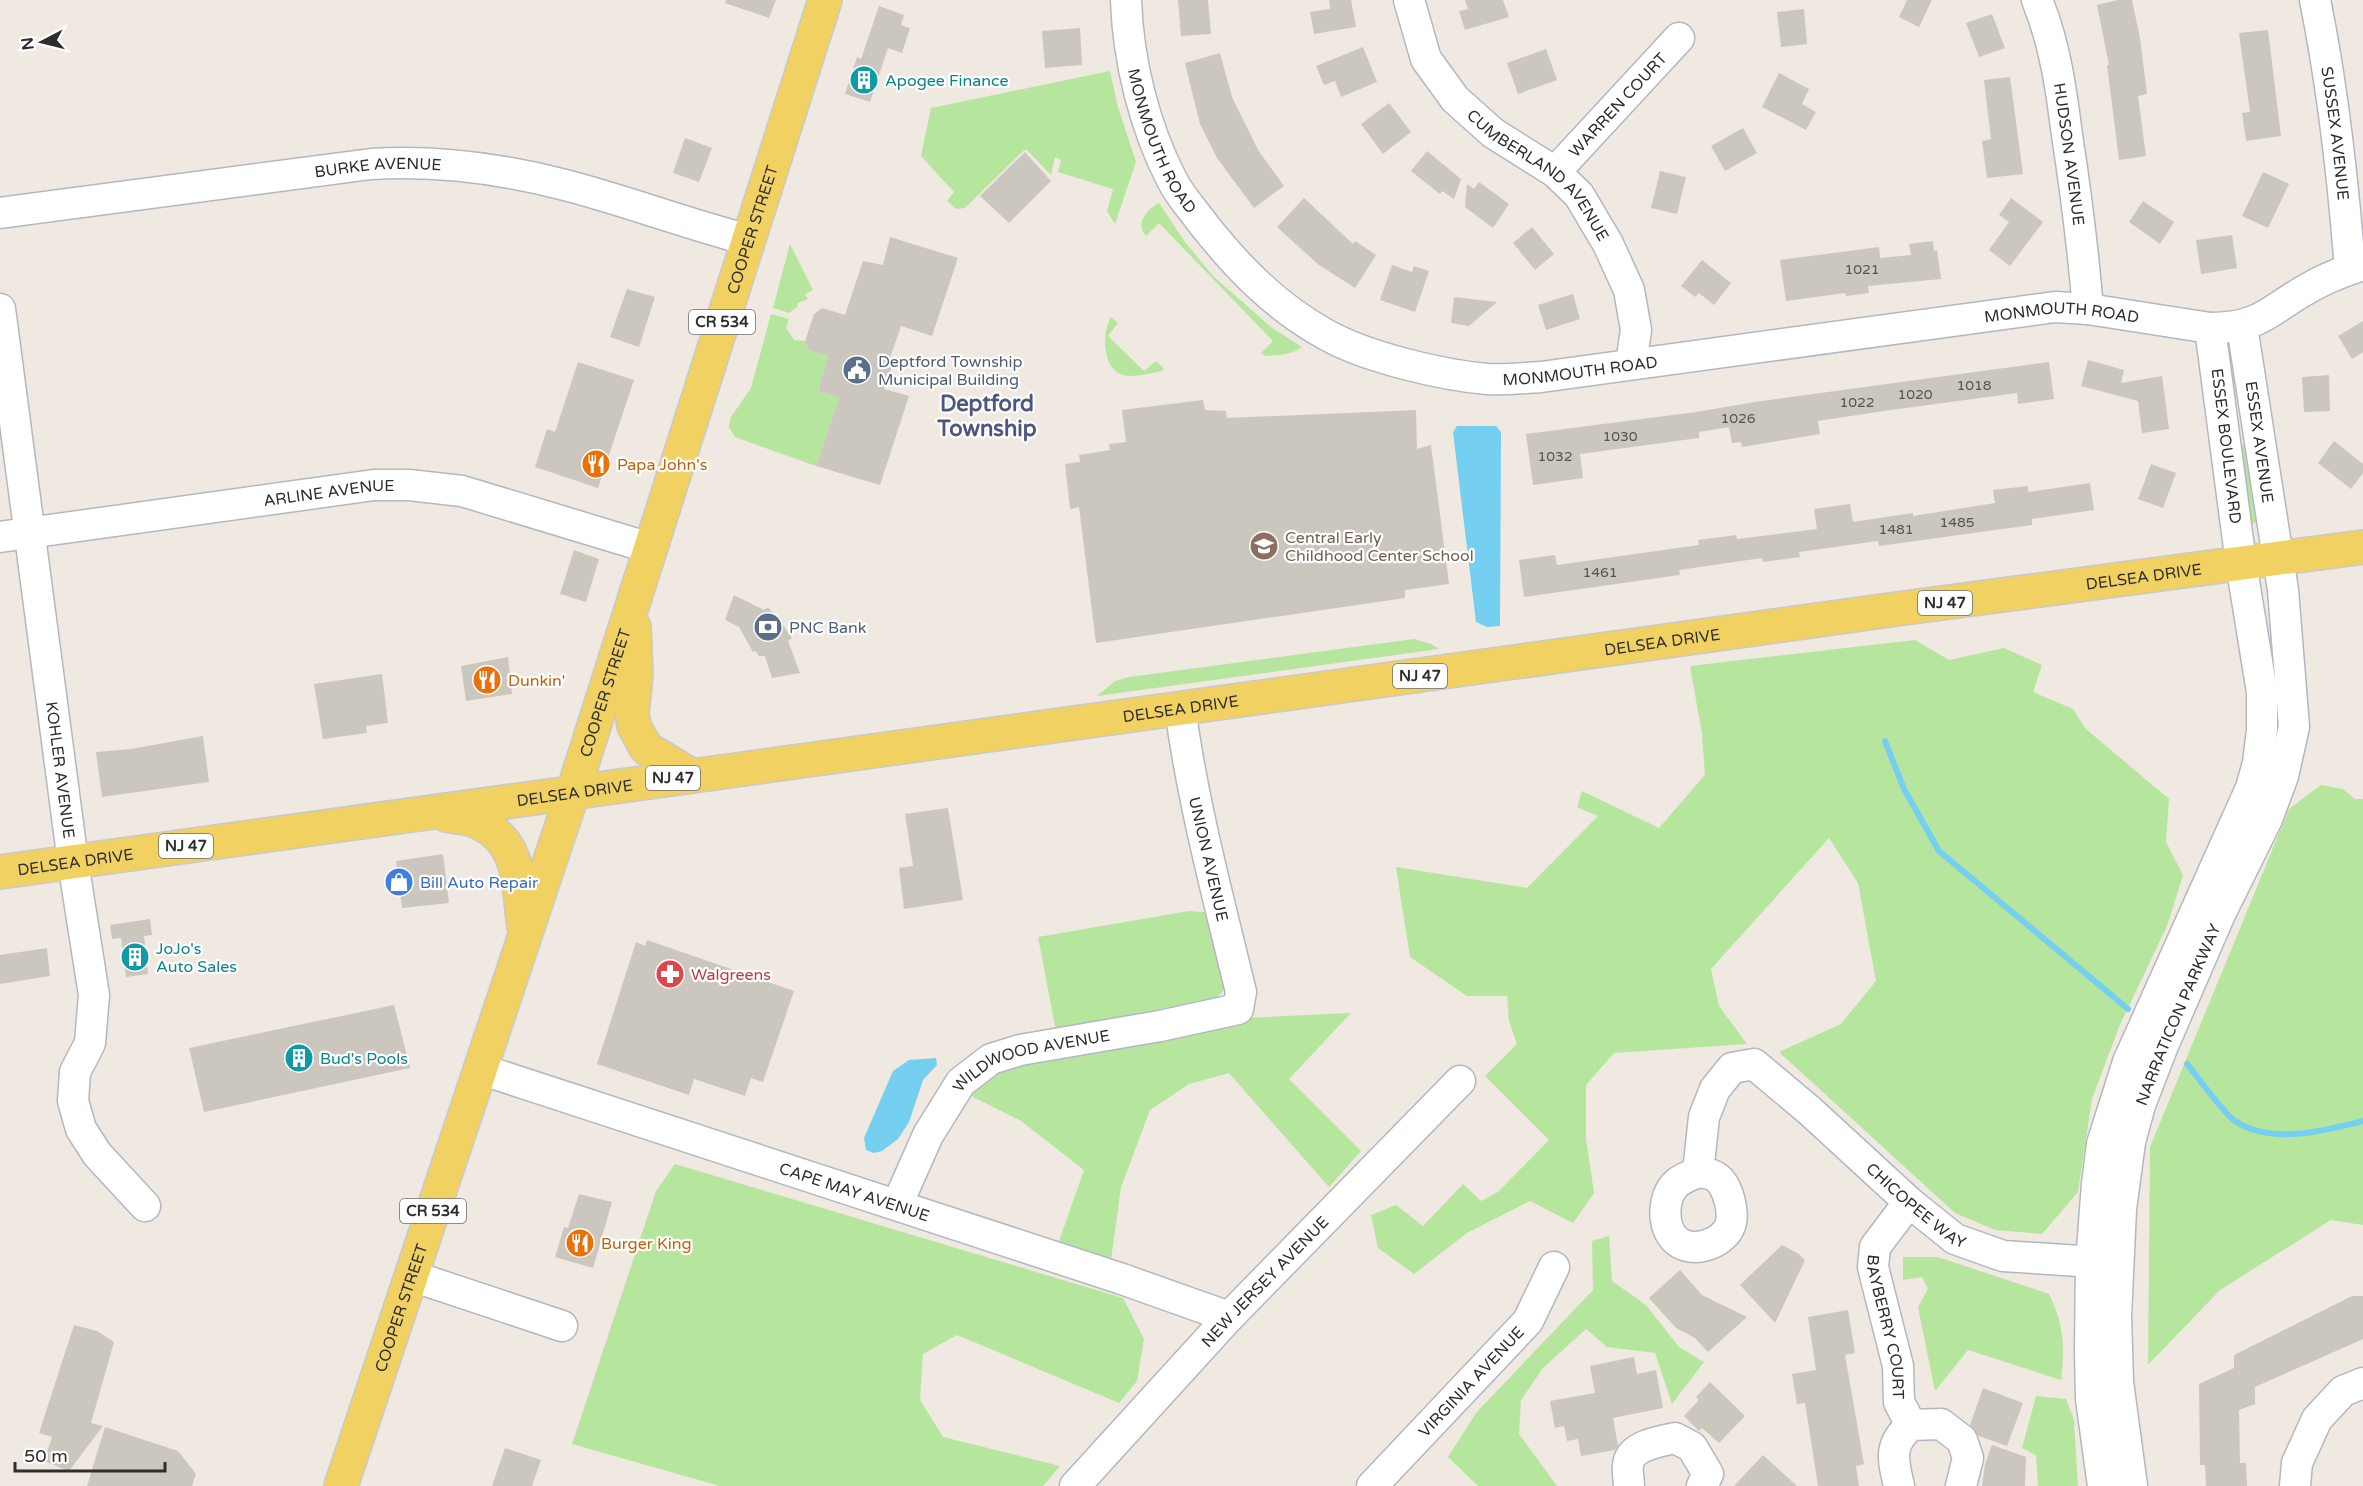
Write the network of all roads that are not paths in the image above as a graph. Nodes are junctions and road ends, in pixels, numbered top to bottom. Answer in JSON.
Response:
{"nodes":[{"id":1,"x":825,"y":0,"type":"edge"},
{"id":2,"x":1126,"y":0,"type":"edge"},
{"id":3,"x":1409,"y":0,"type":"edge"},
{"id":4,"x":2037,"y":0,"type":"edge"},
{"id":5,"x":2315,"y":0,"type":"edge"},
{"id":6,"x":1679,"y":38,"type":"dead end"},
{"id":7,"x":1555,"y":172,"type":"junction"},
{"id":8,"x":0,"y":213,"type":"edge"},
{"id":9,"x":748,"y":240,"type":"junction"},
{"id":10,"x":2356,"y":267,"type":"edge"},
{"id":11,"x":0,"y":309,"type":"edge"},
{"id":12,"x":2088,"y":309,"type":"junction"},
{"id":13,"x":2242,"y":326,"type":"junction"},
{"id":14,"x":2210,"y":328,"type":"junction"},
{"id":15,"x":1631,"y":364,"type":"junction"},
{"id":16,"x":30,"y":533,"type":"junction"},
{"id":17,"x":0,"y":537,"type":"edge"},
{"id":18,"x":2363,"y":547,"type":"edge"},
{"id":19,"x":650,"y":548,"type":"junction"},
{"id":20,"x":2279,"y":558,"type":"junction"},
{"id":21,"x":2241,"y":563,"type":"junction"},
{"id":22,"x":633,"y":603,"type":"junction"},
{"id":23,"x":1180,"y":708,"type":"junction"},
{"id":24,"x":692,"y":776,"type":"junction"},
{"id":25,"x":573,"y":792,"type":"junction"},
{"id":26,"x":426,"y":812,"type":"junction"},
{"id":27,"x":73,"y":862,"type":"junction"},
{"id":28,"x":0,"y":872,"type":"edge"},
{"id":29,"x":525,"y":936,"type":"junction"},
{"id":30,"x":1238,"y":1009,"type":"joint"},
{"id":31,"x":480,"y":1069,"type":"junction"},
{"id":32,"x":1460,"y":1081,"type":"dead end"},
{"id":33,"x":1698,"y":1172,"type":"dead end"},
{"id":34,"x":1909,"y":1202,"type":"junction"},
{"id":35,"x":897,"y":1205,"type":"junction"},
{"id":36,"x":145,"y":1206,"type":"dead end"},
{"id":37,"x":2104,"y":1263,"type":"junction"},
{"id":38,"x":1554,"y":1267,"type":"dead end"},
{"id":39,"x":412,"y":1276,"type":"junction"},
{"id":40,"x":1229,"y":1317,"type":"junction"},
{"id":41,"x":562,"y":1326,"type":"dead end"},
{"id":42,"x":2363,"y":1383,"type":"edge"},
{"id":43,"x":1911,"y":1425,"type":"junction"},
{"id":44,"x":341,"y":1486,"type":"edge"},
{"id":45,"x":1075,"y":1486,"type":"edge"},
{"id":46,"x":1372,"y":1486,"type":"edge"},
{"id":47,"x":1629,"y":1486,"type":"edge"},
{"id":48,"x":1702,"y":1486,"type":"edge"},
{"id":49,"x":1899,"y":1486,"type":"edge"},
{"id":50,"x":1960,"y":1486,"type":"edge"},
{"id":51,"x":2103,"y":1486,"type":"edge"},
{"id":52,"x":2132,"y":1486,"type":"edge"},
{"id":53,"x":2295,"y":1486,"type":"edge"}],
"edges":[{"from":1,"to":9,"type":"main road","name":"COOPER STREET","number":"CR 534"},
{"from":2,"to":15,"type":"street","name":"MONMOUTH ROAD"},
{"from":3,"to":7,"type":"street","name":"CUMBERLAND AVENUE"},
{"from":4,"to":12,"type":"street","name":"HUDSON AVENUE"},
{"from":5,"to":10,"type":"street","name":"SUSSEX AVENUE"},
{"from":6,"to":7,"type":"street","name":"WARREN COURT"},
{"from":7,"to":15,"type":"street","name":"CUMBERLAND AVENUE"},
{"from":8,"to":9,"type":"street","name":"BURKE AVENUE"},
{"from":9,"to":19,"type":"main road","name":"COOPER STREET","number":"CR 534"},
{"from":10,"to":13,"type":"street","name":"MONMOUTH ROAD"},
{"from":11,"to":16,"type":"street","name":"KOHLER AVENUE"},
{"from":12,"to":14,"type":"street","name":"MONMOUTH ROAD"},
{"from":12,"to":15,"type":"street","name":"MONMOUTH ROAD"},
{"from":13,"to":14,"type":"street","name":"MONMOUTH ROAD"},
{"from":13,"to":20,"type":"street","name":"ESSEX AVENUE"},
{"from":14,"to":21,"type":"street","name":"ESSEX BOULEVARD"},
{"from":16,"to":17,"type":"street","name":"ARLINE AVENUE"},
{"from":16,"to":19,"type":"street","name":"ARLINE AVENUE"},
{"from":16,"to":27,"type":"street","name":"KOHLER AVENUE"},
{"from":18,"to":20,"type":"main road","name":"DELSEA DRIVE","number":"NJ 47"},
{"from":19,"to":22,"type":"main road","name":"COOPER STREET","number":"CR 534"},
{"from":20,"to":21,"type":"main road","name":"DELSEA DRIVE","number":"NJ 47"},
{"from":20,"to":37,"type":"street","name":"NARRATICON PARKWAY"},
{"from":21,"to":23,"type":"main road","name":"DELSEA DRIVE","number":"NJ 47"},
{"from":21,"to":37,"type":"street","name":"NARRATICON PARKWAY"},
{"from":22,"to":24,"type":"main road"},
{"from":22,"to":25,"type":"main road","name":"COOPER STREET","number":"CR 534"},
{"from":23,"to":24,"type":"main road","name":"DELSEA DRIVE","number":"NJ 47"},
{"from":23,"to":30,"type":"street","name":"UNION AVENUE"},
{"from":24,"to":25,"type":"main road","name":"DELSEA DRIVE","number":"NJ 47"},
{"from":25,"to":26,"type":"main road","name":"DELSEA DRIVE","number":"NJ 47"},
{"from":25,"to":29,"type":"main road","name":"COOPER STREET","number":"CR 534"},
{"from":26,"to":27,"type":"main road","name":"DELSEA DRIVE","number":"NJ 47"},
{"from":26,"to":29,"type":"main road"},
{"from":27,"to":28,"type":"main road","name":"DELSEA DRIVE","number":"NJ 47"},
{"from":27,"to":36,"type":"street","name":"KOHLER AVENUE"},
{"from":29,"to":31,"type":"main road","name":"COOPER STREET","number":"CR 534"},
{"from":30,"to":35,"type":"street","name":"WILDWOOD AVENUE"},
{"from":31,"to":35,"type":"street","name":"CAPE MAY AVENUE"},
{"from":31,"to":39,"type":"main road","name":"COOPER STREET","number":"CR 534"},
{"from":32,"to":40,"type":"street","name":"NEW JERSEY AVENUE"},
{"from":33,"to":34,"type":"street","name":"CHICOPEE WAY"},
{"from":34,"to":37,"type":"street","name":"CHICOPEE WAY"},
{"from":34,"to":43,"type":"street","name":"BAYBERRY COURT"},
{"from":35,"to":40,"type":"street","name":"CAPE MAY AVENUE"},
{"from":37,"to":51,"type":"street","name":"NARRATICON PARKWAY"},
{"from":37,"to":52,"type":"street","name":"NARRATICON PARKWAY"},
{"from":38,"to":46,"type":"street","name":"VIRGINIA AVENUE"},
{"from":39,"to":41,"type":"street"},
{"from":39,"to":44,"type":"main road","name":"COOPER STREET","number":"CR 534"},
{"from":40,"to":45,"type":"street","name":"NEW JERSEY AVENUE"},
{"from":42,"to":53,"type":"street"},
{"from":43,"to":49,"type":"street"},
{"from":43,"to":50,"type":"street"},
{"from":47,"to":48,"type":"street"}]}
